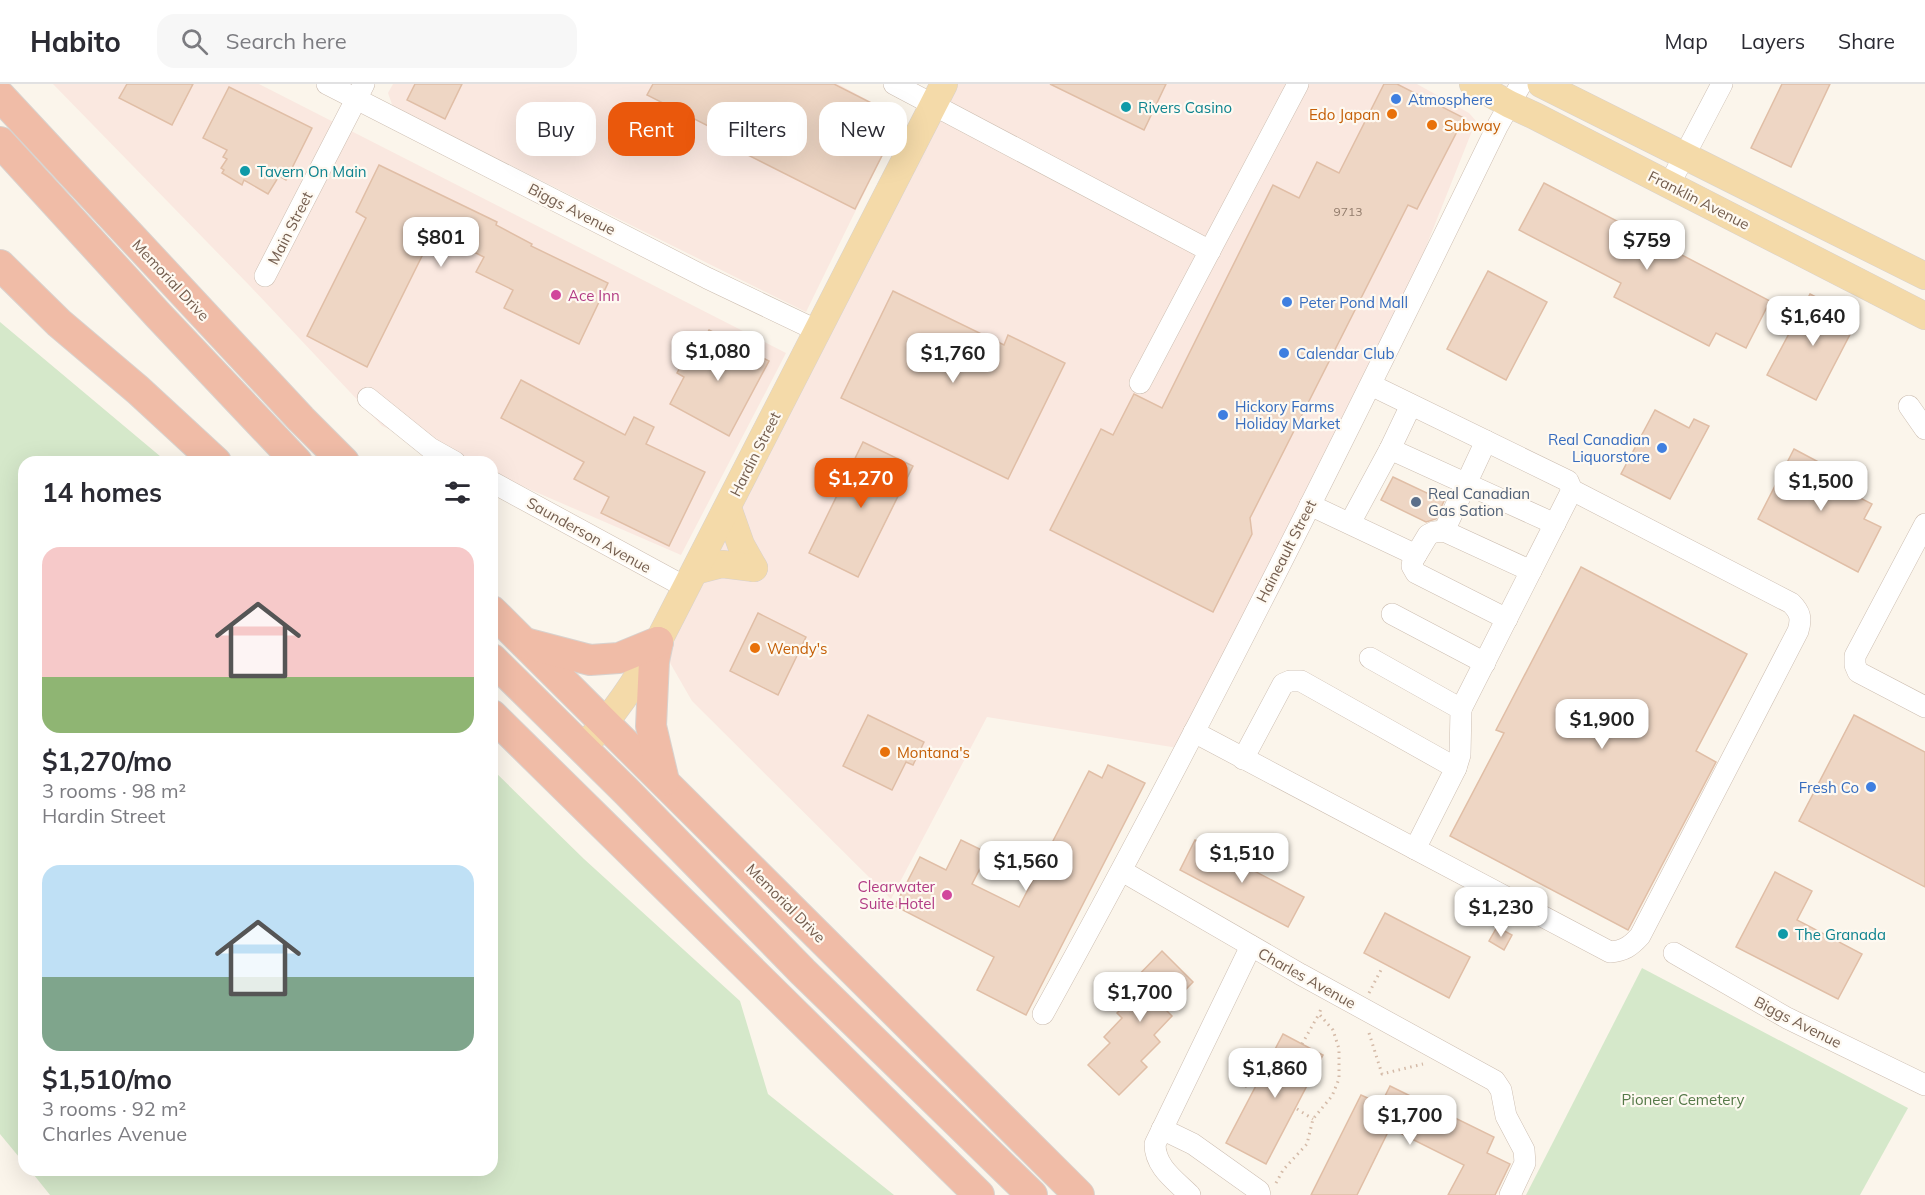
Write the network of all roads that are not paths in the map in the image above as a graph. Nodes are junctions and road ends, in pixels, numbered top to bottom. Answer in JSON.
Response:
{"nodes":[{"id":1,"x":327,"y":84,"type":"edge"},
{"id":2,"x":894,"y":84,"type":"edge"},
{"id":3,"x":1298,"y":84,"type":"edge"},
{"id":4,"x":1473,"y":84,"type":"edge"},
{"id":5,"x":1541,"y":84,"type":"edge"},
{"id":6,"x":1722,"y":84,"type":"edge"},
{"id":7,"x":360,"y":91,"type":"edge"},
{"id":8,"x":939,"y":94,"type":"edge"},
{"id":9,"x":1515,"y":94,"type":"edge"},
{"id":10,"x":0,"y":96,"type":"edge"},
{"id":11,"x":0,"y":142,"type":"edge"},
{"id":12,"x":1685,"y":156,"type":"junction"},
{"id":13,"x":1669,"y":185,"type":"junction"},
{"id":14,"x":1210,"y":251,"type":"junction"},
{"id":15,"x":0,"y":265,"type":"edge"},
{"id":16,"x":265,"y":276,"type":"dead end"},
{"id":17,"x":1925,"y":276,"type":"edge"},
{"id":18,"x":1925,"y":316,"type":"edge"},
{"id":19,"x":818,"y":331,"type":"junction"},
{"id":20,"x":1140,"y":383,"type":"dead end"},
{"id":21,"x":1371,"y":385,"type":"junction"},
{"id":22,"x":368,"y":398,"type":"dead end"},
{"id":23,"x":1411,"y":405,"type":"junction"},
{"id":24,"x":1909,"y":406,"type":"dead end"},
{"id":25,"x":1925,"y":429,"type":"edge"},
{"id":26,"x":1486,"y":441,"type":"junction"},
{"id":27,"x":1390,"y":449,"type":"junction"},
{"id":28,"x":210,"y":456,"type":"edge"},
{"id":29,"x":291,"y":456,"type":"edge"},
{"id":30,"x":338,"y":456,"type":"edge"},
{"id":31,"x":444,"y":456,"type":"edge"},
{"id":32,"x":1466,"y":483,"type":"junction"},
{"id":33,"x":498,"y":485,"type":"edge"},
{"id":34,"x":1572,"y":490,"type":"junction"},
{"id":35,"x":1310,"y":505,"type":"junction"},
{"id":36,"x":728,"y":508,"type":"junction"},
{"id":37,"x":1350,"y":524,"type":"junction"},
{"id":38,"x":1555,"y":524,"type":"junction"},
{"id":39,"x":1444,"y":531,"type":"junction"},
{"id":40,"x":1923,"y":534,"type":"edge"},
{"id":41,"x":1416,"y":555,"type":"junction"},
{"id":42,"x":1531,"y":571,"type":"junction"},
{"id":43,"x":691,"y":580,"type":"junction"},
{"id":44,"x":1392,"y":614,"type":"dead end"},
{"id":45,"x":498,"y":617,"type":"edge"},
{"id":46,"x":1507,"y":618,"type":"junction"},
{"id":47,"x":522,"y":642,"type":"junction"},
{"id":48,"x":658,"y":642,"type":"junction"},
{"id":49,"x":1370,"y":658,"type":"dead end"},
{"id":50,"x":1485,"y":663,"type":"junction"},
{"id":51,"x":498,"y":665,"type":"edge"},
{"id":52,"x":1925,"y":706,"type":"edge"},
{"id":53,"x":1461,"y":709,"type":"junction"},
{"id":54,"x":498,"y":721,"type":"edge"},
{"id":55,"x":605,"y":724,"type":"junction"},
{"id":56,"x":1194,"y":732,"type":"junction"},
{"id":57,"x":582,"y":748,"type":"junction"},
{"id":58,"x":1243,"y":759,"type":"junction"},
{"id":59,"x":1456,"y":768,"type":"junction"},
{"id":60,"x":664,"y":781,"type":"junction"},
{"id":61,"x":1415,"y":849,"type":"junction"},
{"id":62,"x":1122,"y":871,"type":"junction"},
{"id":63,"x":1251,"y":946,"type":"junction"},
{"id":64,"x":1674,"y":953,"type":"dead end"},
{"id":65,"x":1043,"y":1014,"type":"dead end"},
{"id":66,"x":1925,"y":1085,"type":"edge"},
{"id":67,"x":1162,"y":1129,"type":"junction"},
{"id":68,"x":1074,"y":1190,"type":"edge"},
{"id":69,"x":1268,"y":1190,"type":"edge"},
{"id":70,"x":979,"y":1195,"type":"edge"},
{"id":71,"x":1032,"y":1195,"type":"edge"},
{"id":72,"x":1190,"y":1195,"type":"edge"},
{"id":73,"x":1510,"y":1195,"type":"edge"}],
"edges":[{"from":1,"to":7,"type":"street","name":"Biggs Avenue"},
{"from":2,"to":8,"type":"street"},
{"from":3,"to":14,"type":"street"},
{"from":4,"to":9,"type":"main road","name":"Franklin Avenue"},
{"from":5,"to":12,"type":"main road"},
{"from":6,"to":12,"type":"street"},
{"from":7,"to":16,"type":"street","name":"Main Street"},
{"from":7,"to":19,"type":"street","name":"Biggs Avenue"},
{"from":8,"to":14,"type":"street"},
{"from":8,"to":19,"type":"main road","name":"Hardin Street"},
{"from":9,"to":13,"type":"main road","name":"Franklin Avenue"},
{"from":9,"to":21,"type":"street","name":"Haineault Street"},
{"from":10,"to":30,"type":"highway","name":"Memorial Drive"},
{"from":11,"to":29,"type":"highway"},
{"from":12,"to":13,"type":"street"},
{"from":12,"to":17,"type":"main road"},
{"from":13,"to":18,"type":"main road","name":"Franklin Avenue"},
{"from":14,"to":20,"type":"street"},
{"from":15,"to":28,"type":"highway"},
{"from":19,"to":36,"type":"main road","name":"Hardin Street"},
{"from":21,"to":23,"type":"street"},
{"from":21,"to":35,"type":"street","name":"Haineault Street"},
{"from":22,"to":31,"type":"street"},
{"from":23,"to":26,"type":"street"},
{"from":23,"to":27,"type":"street"},
{"from":24,"to":25,"type":"street"},
{"from":26,"to":32,"type":"street"},
{"from":26,"to":34,"type":"street"},
{"from":27,"to":32,"type":"street"},
{"from":27,"to":37,"type":"street"},
{"from":32,"to":38,"type":"street"},
{"from":32,"to":39,"type":"street"},
{"from":33,"to":43,"type":"street","name":"Saunderson Avenue"},
{"from":34,"to":38,"type":"street"},
{"from":34,"to":61,"type":"street"},
{"from":35,"to":37,"type":"street"},
{"from":35,"to":56,"type":"street","name":"Haineault Street"},
{"from":36,"to":43,"type":"main road","name":"Hardin Street"},
{"from":36,"to":43,"type":"main road"},
{"from":37,"to":41,"type":"street"},
{"from":38,"to":42,"type":"street"},
{"from":39,"to":41,"type":"street"},
{"from":39,"to":42,"type":"street"},
{"from":40,"to":52,"type":"street"},
{"from":41,"to":46,"type":"street"},
{"from":42,"to":46,"type":"street"},
{"from":43,"to":48,"type":"main road","name":"Hardin Street"},
{"from":44,"to":50,"type":"street"},
{"from":45,"to":47,"type":"highway","name":"Memorial Drive"},
{"from":46,"to":50,"type":"street"},
{"from":47,"to":48,"type":"highway"},
{"from":47,"to":55,"type":"highway","name":"Memorial Drive"},
{"from":48,"to":55,"type":"main road","name":"Hardin Street"},
{"from":48,"to":60,"type":"highway"},
{"from":49,"to":53,"type":"street"},
{"from":50,"to":53,"type":"street"},
{"from":51,"to":57,"type":"highway"},
{"from":53,"to":59,"type":"street"},
{"from":54,"to":70,"type":"highway"},
{"from":55,"to":57,"type":"main road","name":"Hardin Street"},
{"from":55,"to":60,"type":"highway","name":"Memorial Drive"},
{"from":56,"to":58,"type":"street"},
{"from":56,"to":62,"type":"street","name":"Haineault Street"},
{"from":57,"to":71,"type":"highway"},
{"from":58,"to":59,"type":"street"},
{"from":58,"to":61,"type":"street"},
{"from":59,"to":61,"type":"street"},
{"from":60,"to":68,"type":"highway","name":"Memorial Drive"},
{"from":62,"to":63,"type":"street","name":"Charles Avenue"},
{"from":62,"to":65,"type":"street","name":"Haineault Street"},
{"from":63,"to":67,"type":"street"},
{"from":63,"to":73,"type":"street","name":"Charles Avenue"},
{"from":64,"to":66,"type":"street","name":"Biggs Avenue"},
{"from":67,"to":69,"type":"street"},
{"from":67,"to":72,"type":"street"}]}
